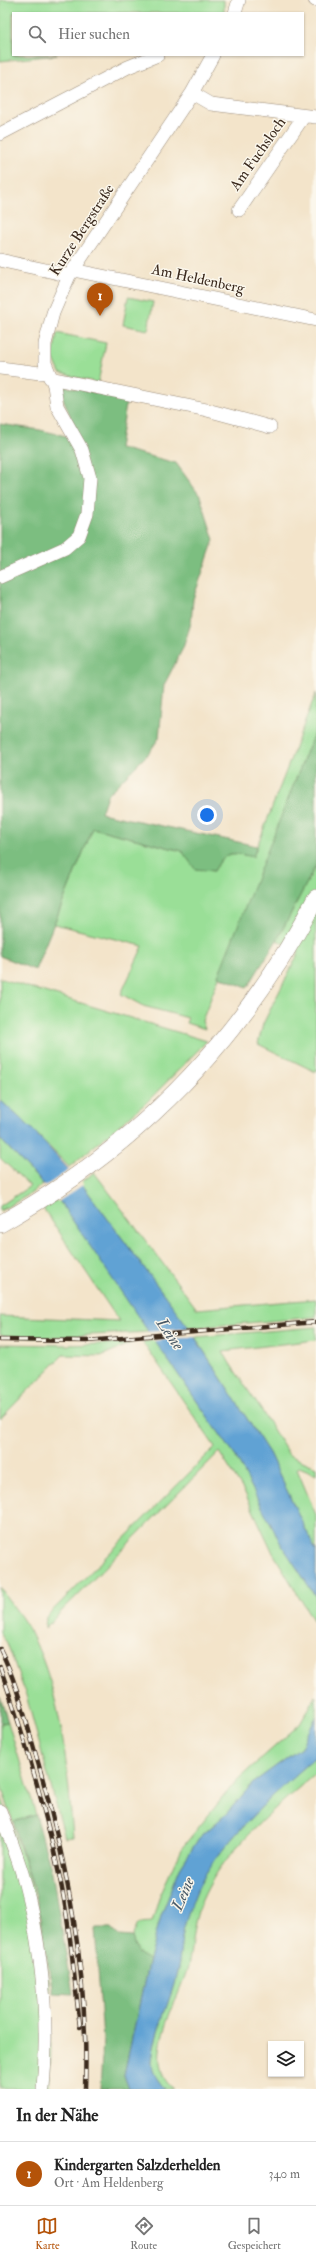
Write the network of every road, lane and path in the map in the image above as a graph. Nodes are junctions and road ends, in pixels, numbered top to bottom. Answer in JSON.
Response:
{"nodes":[{"id":1,"x":239,"y":0,"type":"edge"},
{"id":2,"x":235,"y":12,"type":"edge"},
{"id":3,"x":156,"y":56,"type":"edge"},
{"id":4,"x":212,"y":56,"type":"edge"},
{"id":5,"x":192,"y":93,"type":"junction"},
{"id":6,"x":310,"y":116,"type":"edge"},
{"id":7,"x":0,"y":125,"type":"edge"},
{"id":8,"x":13,"y":127,"type":"junction"},
{"id":9,"x":0,"y":134,"type":"edge"},
{"id":10,"x":239,"y":210,"type":"dead end"},
{"id":11,"x":0,"y":260,"type":"edge"},
{"id":12,"x":71,"y":273,"type":"junction"},
{"id":13,"x":316,"y":320,"type":"edge"},
{"id":14,"x":0,"y":368,"type":"edge"},
{"id":15,"x":49,"y":375,"type":"junction"},
{"id":16,"x":270,"y":427,"type":"dead end"},
{"id":17,"x":0,"y":577,"type":"edge"},
{"id":18,"x":316,"y":898,"type":"edge"},
{"id":19,"x":0,"y":1224,"type":"edge"},
{"id":20,"x":0,"y":1811,"type":"edge"},
{"id":21,"x":43,"y":2089,"type":"edge"}],
"edges":[{"from":1,"to":2,"type":"street"},
{"from":3,"to":8,"type":"street"},
{"from":4,"to":5,"type":"street","name":"Kurze Bergstraße"},
{"from":5,"to":6,"type":"street","name":"Am Fuchsloch"},
{"from":5,"to":12,"type":"street","name":"Kurze Bergstraße"},
{"from":6,"to":10,"type":"street","name":"Am Fuchsloch"},
{"from":7,"to":8,"type":"street"},
{"from":8,"to":9,"type":"street"},
{"from":11,"to":12,"type":"street","name":"Am Heldenberg"},
{"from":12,"to":13,"type":"street","name":"Am Heldenberg"},
{"from":12,"to":15,"type":"street","name":"Kurze Bergstraße"},
{"from":14,"to":15,"type":"street"},
{"from":15,"to":16,"type":"street"},
{"from":15,"to":17,"type":"street","name":"Kurze Bergstraße"},
{"from":18,"to":19,"type":"main road"},
{"from":20,"to":21,"type":"street"}]}
